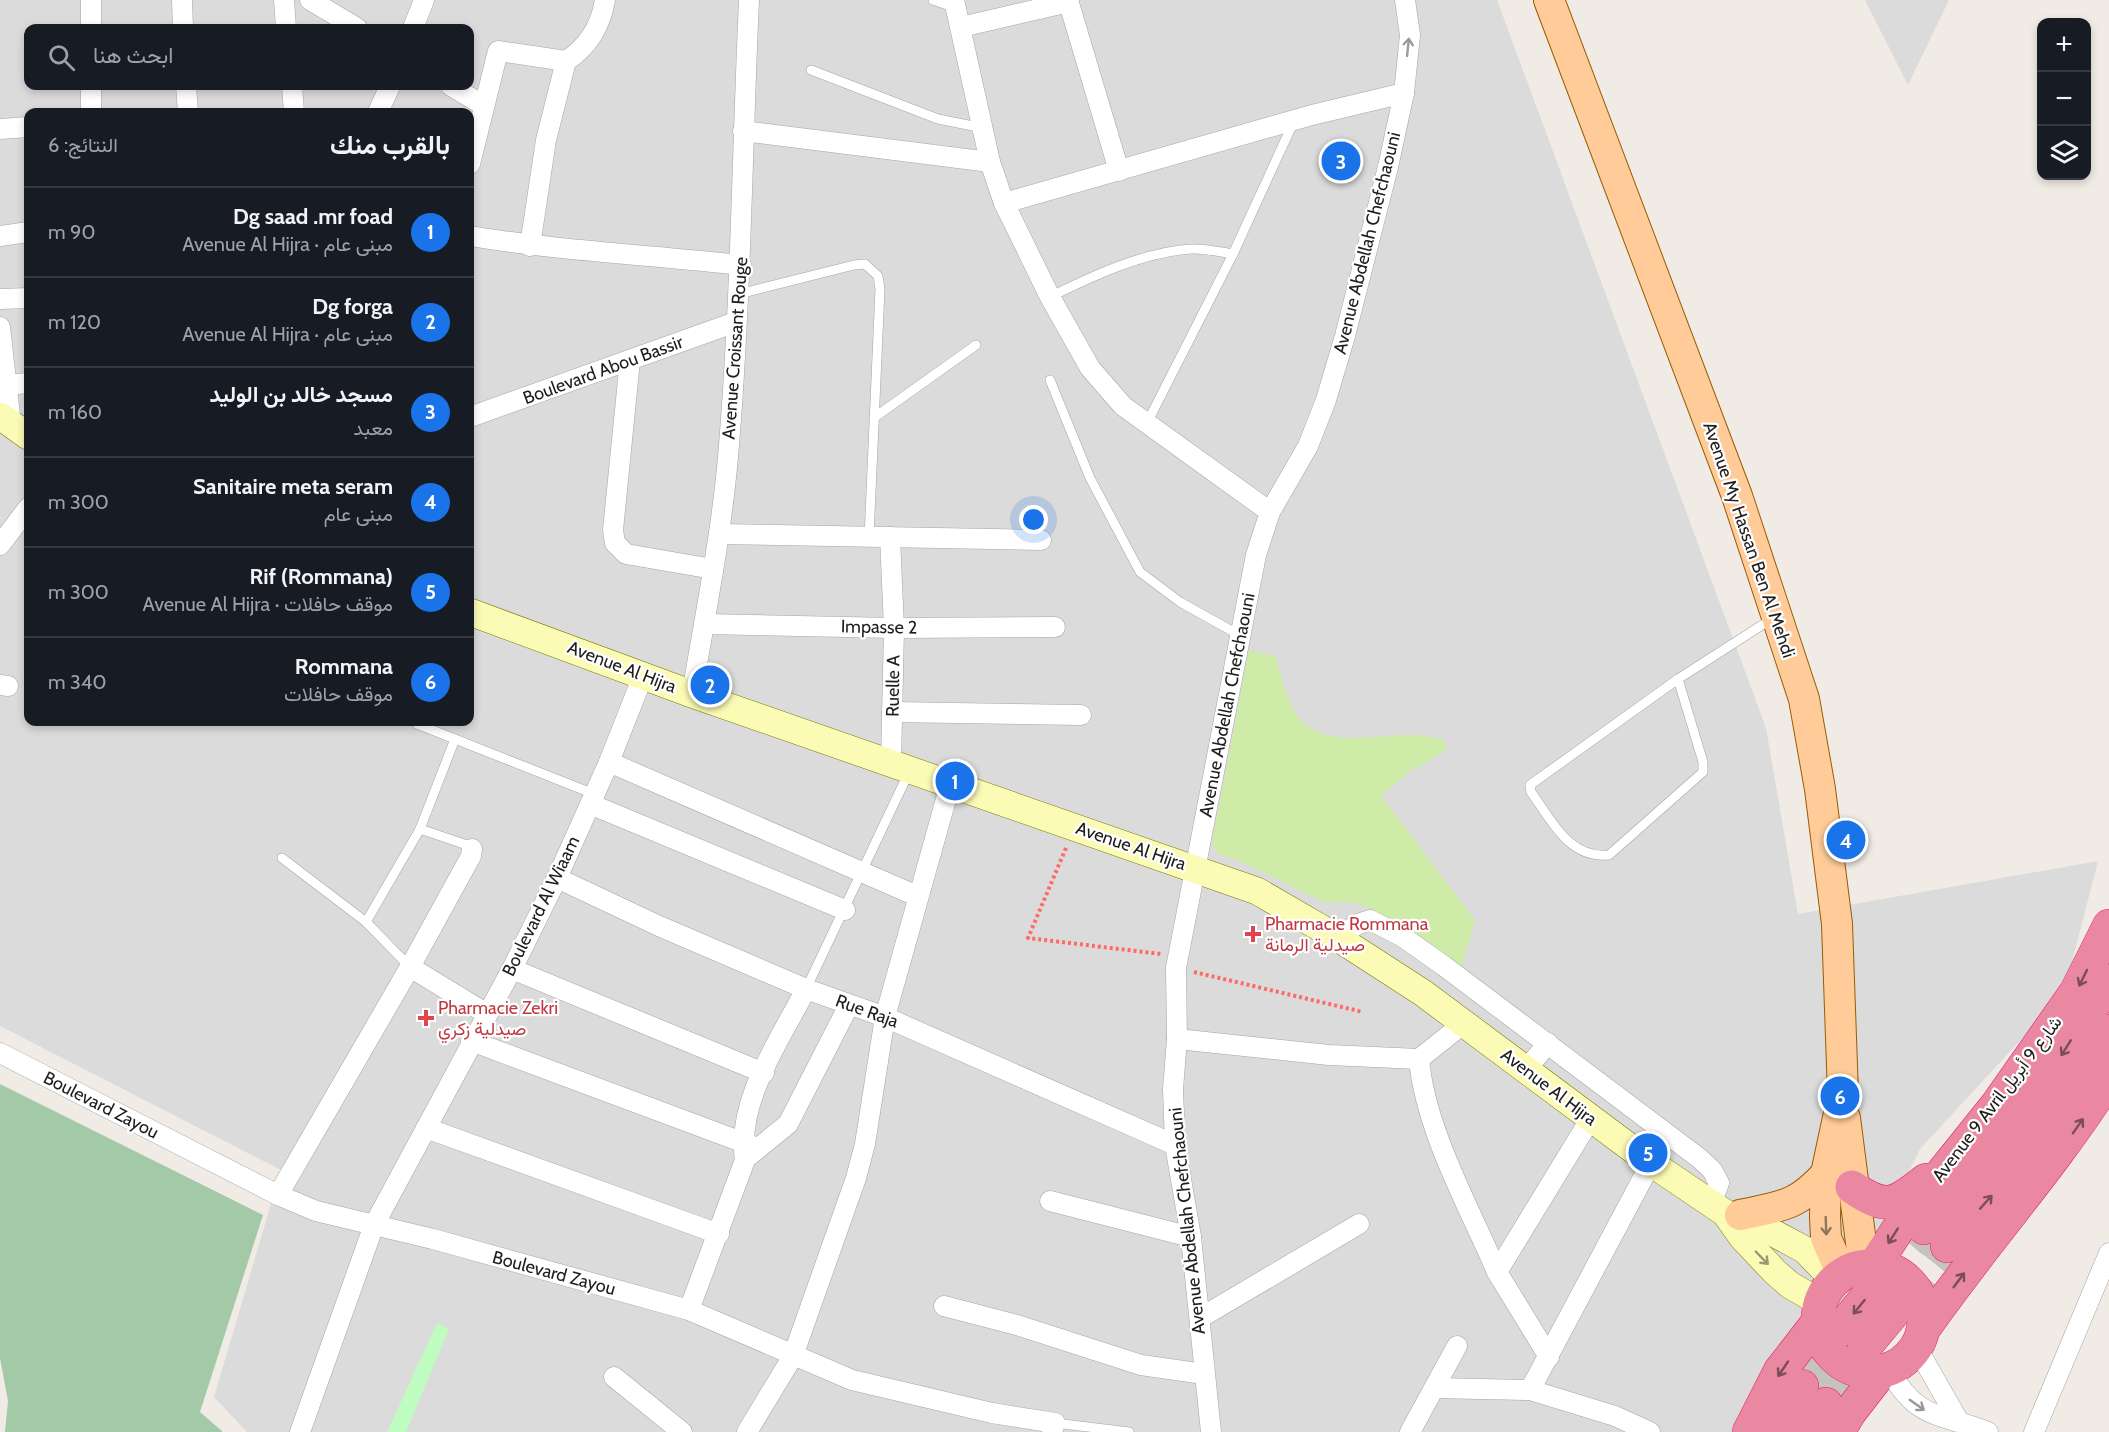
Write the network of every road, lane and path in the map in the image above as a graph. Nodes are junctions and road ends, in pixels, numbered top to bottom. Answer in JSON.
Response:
{"nodes":[{"id":1,"x":91,"y":0,"type":"edge"},
{"id":2,"x":182,"y":0,"type":"edge"},
{"id":3,"x":284,"y":0,"type":"edge"},
{"id":4,"x":310,"y":0,"type":"edge"},
{"id":5,"x":424,"y":0,"type":"edge"},
{"id":6,"x":605,"y":0,"type":"edge"},
{"id":7,"x":749,"y":0,"type":"edge"},
{"id":8,"x":933,"y":0,"type":"edge"},
{"id":9,"x":1405,"y":0,"type":"edge"},
{"id":10,"x":1549,"y":0,"type":"edge"},
{"id":11,"x":1068,"y":1,"type":"edge"},
{"id":12,"x":955,"y":4,"type":"edge"},
{"id":13,"x":91,"y":24,"type":"edge"},
{"id":14,"x":183,"y":24,"type":"edge"},
{"id":15,"x":286,"y":24,"type":"edge"},
{"id":16,"x":350,"y":24,"type":"edge"},
{"id":17,"x":415,"y":24,"type":"edge"},
{"id":18,"x":961,"y":27,"type":"junction"},
{"id":19,"x":566,"y":61,"type":"junction"},
{"id":20,"x":811,"y":70,"type":"dead end"},
{"id":21,"x":91,"y":90,"type":"edge"},
{"id":22,"x":186,"y":90,"type":"edge"},
{"id":23,"x":292,"y":90,"type":"edge"},
{"id":24,"x":388,"y":90,"type":"edge"},
{"id":25,"x":458,"y":90,"type":"edge"},
{"id":26,"x":1404,"y":93,"type":"junction"},
{"id":27,"x":483,"y":105,"type":"junction"},
{"id":28,"x":91,"y":108,"type":"edge"},
{"id":29,"x":188,"y":108,"type":"edge"},
{"id":30,"x":294,"y":108,"type":"edge"},
{"id":31,"x":380,"y":108,"type":"edge"},
{"id":32,"x":1295,"y":120,"type":"junction"},
{"id":33,"x":24,"y":127,"type":"edge"},
{"id":34,"x":983,"y":128,"type":"junction"},
{"id":35,"x":0,"y":129,"type":"edge"},
{"id":36,"x":743,"y":131,"type":"junction"},
{"id":37,"x":474,"y":146,"type":"edge"},
{"id":38,"x":990,"y":162,"type":"junction"},
{"id":39,"x":1119,"y":171,"type":"junction"},
{"id":40,"x":1004,"y":203,"type":"junction"},
{"id":41,"x":24,"y":233,"type":"edge"},
{"id":42,"x":0,"y":236,"type":"edge"},
{"id":43,"x":474,"y":237,"type":"edge"},
{"id":44,"x":530,"y":246,"type":"junction"},
{"id":45,"x":1233,"y":254,"type":"junction"},
{"id":46,"x":741,"y":265,"type":"junction"},
{"id":47,"x":739,"y":294,"type":"junction"},
{"id":48,"x":1050,"y":297,"type":"junction"},
{"id":49,"x":24,"y":298,"type":"edge"},
{"id":50,"x":0,"y":299,"type":"edge"},
{"id":51,"x":735,"y":322,"type":"junction"},
{"id":52,"x":0,"y":327,"type":"edge"},
{"id":53,"x":976,"y":345,"type":"dead end"},
{"id":54,"x":630,"y":360,"type":"junction"},
{"id":55,"x":1050,"y":380,"type":"dead end"},
{"id":56,"x":24,"y":383,"type":"edge"},
{"id":57,"x":7,"y":385,"type":"junction"},
{"id":58,"x":474,"y":416,"type":"edge"},
{"id":59,"x":874,"y":417,"type":"junction"},
{"id":60,"x":1147,"y":423,"type":"junction"},
{"id":61,"x":13,"y":425,"type":"edge"},
{"id":62,"x":1270,"y":512,"type":"junction"},
{"id":63,"x":24,"y":513,"type":"edge"},
{"id":64,"x":719,"y":534,"type":"junction"},
{"id":65,"x":869,"y":537,"type":"junction"},
{"id":66,"x":890,"y":537,"type":"junction"},
{"id":67,"x":1041,"y":540,"type":"dead end"},
{"id":68,"x":0,"y":545,"type":"edge"},
{"id":69,"x":713,"y":569,"type":"junction"},
{"id":70,"x":474,"y":613,"type":"edge"},
{"id":71,"x":1777,"y":616,"type":"junction"},
{"id":72,"x":704,"y":624,"type":"junction"},
{"id":73,"x":1055,"y":627,"type":"dead end"},
{"id":74,"x":894,"y":628,"type":"junction"},
{"id":75,"x":1241,"y":636,"type":"junction"},
{"id":76,"x":643,"y":676,"type":"junction"},
{"id":77,"x":1678,"y":679,"type":"junction"},
{"id":78,"x":692,"y":694,"type":"junction"},
{"id":79,"x":892,"y":712,"type":"junction"},
{"id":80,"x":1081,"y":715,"type":"dead end"},
{"id":81,"x":422,"y":726,"type":"edge"},
{"id":82,"x":455,"y":739,"type":"junction"},
{"id":83,"x":609,"y":762,"type":"junction"},
{"id":84,"x":900,"y":766,"type":"junction"},
{"id":85,"x":950,"y":785,"type":"junction"},
{"id":86,"x":592,"y":799,"type":"junction"},
{"id":87,"x":1074,"y":827,"type":"junction"},
{"id":88,"x":420,"y":829,"type":"junction"},
{"id":89,"x":472,"y":849,"type":"joint"},
{"id":90,"x":282,"y":858,"type":"dead end"},
{"id":91,"x":1196,"y":868,"type":"junction"},
{"id":92,"x":862,"y":873,"type":"junction"},
{"id":93,"x":557,"y":878,"type":"junction"},
{"id":94,"x":917,"y":896,"type":"junction"},
{"id":95,"x":845,"y":910,"type":"junction"},
{"id":96,"x":366,"y":922,"type":"junction"},
{"id":97,"x":2109,"y":926,"type":"edge"},
{"id":98,"x":1338,"y":938,"type":"junction"},
{"id":99,"x":1177,"y":962,"type":"junction"},
{"id":100,"x":1444,"y":966,"type":"junction"},
{"id":101,"x":410,"y":967,"type":"junction"},
{"id":102,"x":512,"y":969,"type":"junction"},
{"id":103,"x":2109,"y":981,"type":"edge"},
{"id":104,"x":806,"y":989,"type":"junction"},
{"id":105,"x":1423,"y":993,"type":"junction"},
{"id":106,"x":849,"y":1005,"type":"junction"},
{"id":107,"x":1363,"y":1012,"type":"dead end"},
{"id":108,"x":487,"y":1014,"type":"junction"},
{"id":109,"x":885,"y":1017,"type":"junction"},
{"id":110,"x":1463,"y":1023,"type":"junction"},
{"id":111,"x":2109,"y":1031,"type":"edge"},
{"id":112,"x":1177,"y":1039,"type":"junction"},
{"id":113,"x":471,"y":1041,"type":"junction"},
{"id":114,"x":1548,"y":1042,"type":"junction"},
{"id":115,"x":0,"y":1053,"type":"edge"},
{"id":116,"x":1419,"y":1059,"type":"junction"},
{"id":117,"x":1526,"y":1070,"type":"junction"},
{"id":118,"x":764,"y":1073,"type":"junction"},
{"id":119,"x":2109,"y":1078,"type":"edge"},
{"id":120,"x":1591,"y":1118,"type":"junction"},
{"id":121,"x":426,"y":1128,"type":"junction"},
{"id":122,"x":1176,"y":1145,"type":"junction"},
{"id":123,"x":748,"y":1150,"type":"junction"},
{"id":124,"x":1955,"y":1156,"type":"junction"},
{"id":125,"x":1651,"y":1163,"type":"junction"},
{"id":126,"x":1839,"y":1180,"type":"junction"},
{"id":127,"x":278,"y":1195,"type":"junction"},
{"id":128,"x":1050,"y":1201,"type":"dead end"},
{"id":129,"x":1725,"y":1211,"type":"junction"},
{"id":130,"x":1359,"y":1224,"type":"dead end"},
{"id":131,"x":374,"y":1225,"type":"junction"},
{"id":132,"x":719,"y":1234,"type":"junction"},
{"id":133,"x":1191,"y":1237,"type":"junction"},
{"id":134,"x":2109,"y":1253,"type":"edge"},
{"id":135,"x":1497,"y":1272,"type":"junction"},
{"id":136,"x":944,"y":1306,"type":"dead end"},
{"id":137,"x":689,"y":1310,"type":"junction"},
{"id":138,"x":1859,"y":1310,"type":"junction"},
{"id":139,"x":1200,"y":1318,"type":"junction"},
{"id":140,"x":1921,"y":1338,"type":"junction"},
{"id":141,"x":1457,"y":1346,"type":"dead end"},
{"id":142,"x":793,"y":1356,"type":"junction"},
{"id":143,"x":1549,"y":1357,"type":"junction"},
{"id":144,"x":1204,"y":1374,"type":"junction"},
{"id":145,"x":614,"y":1377,"type":"dead end"},
{"id":146,"x":1435,"y":1388,"type":"junction"},
{"id":147,"x":1530,"y":1390,"type":"junction"},
{"id":148,"x":1822,"y":1407,"type":"edge"},
{"id":149,"x":1958,"y":1420,"type":"junction"},
{"id":150,"x":1053,"y":1428,"type":"edge"},
{"id":151,"x":300,"y":1432,"type":"edge"},
{"id":152,"x":682,"y":1432,"type":"edge"},
{"id":153,"x":747,"y":1432,"type":"edge"},
{"id":154,"x":1129,"y":1432,"type":"edge"},
{"id":155,"x":1210,"y":1432,"type":"edge"},
{"id":156,"x":1410,"y":1432,"type":"edge"},
{"id":157,"x":1650,"y":1432,"type":"edge"},
{"id":158,"x":1749,"y":1432,"type":"edge"},
{"id":159,"x":1776,"y":1432,"type":"edge"},
{"id":160,"x":1810,"y":1432,"type":"edge"},
{"id":161,"x":1988,"y":1432,"type":"edge"},
{"id":162,"x":2034,"y":1432,"type":"edge"}],
"edges":[{"from":1,"to":13,"type":"street"},
{"from":2,"to":14,"type":"street"},
{"from":3,"to":15,"type":"street"},
{"from":4,"to":16,"type":"street"},
{"from":5,"to":17,"type":"street"},
{"from":6,"to":19,"type":"street"},
{"from":7,"to":36,"type":"street","name":"Avenue Croissant Rouge"},
{"from":8,"to":12,"type":"lane"},
{"from":26,"to":9,"type":"street","name":"Avenue Abdellah Chefchaouni","one_way":true},
{"from":10,"to":71,"type":"main road","name":"Avenue My Hassan Ben Al Mehdi"},
{"from":11,"to":18,"type":"street"},
{"from":11,"to":39,"type":"street"},
{"from":12,"to":18,"type":"street"},
{"from":18,"to":34,"type":"street"},
{"from":19,"to":27,"type":"street"},
{"from":19,"to":44,"type":"street"},
{"from":20,"to":34,"type":"lane"},
{"from":21,"to":28,"type":"street"},
{"from":22,"to":29,"type":"street"},
{"from":23,"to":30,"type":"street"},
{"from":24,"to":31,"type":"street"},
{"from":25,"to":27,"type":"street"},
{"from":26,"to":32,"type":"street"},
{"from":26,"to":62,"type":"street","name":"Avenue Abdellah Chefchaouni"},
{"from":27,"to":37,"type":"street"},
{"from":32,"to":39,"type":"street"},
{"from":32,"to":45,"type":"lane"},
{"from":33,"to":35,"type":"street"},
{"from":34,"to":38,"type":"street"},
{"from":36,"to":38,"type":"street"},
{"from":36,"to":46,"type":"street","name":"Avenue Croissant Rouge"},
{"from":38,"to":40,"type":"street"},
{"from":39,"to":40,"type":"street"},
{"from":40,"to":48,"type":"street"},
{"from":41,"to":42,"type":"street"},
{"from":43,"to":44,"type":"street"},
{"from":44,"to":46,"type":"street"},
{"from":45,"to":48,"type":"lane"},
{"from":45,"to":60,"type":"lane"},
{"from":46,"to":47,"type":"street","name":"Avenue Croissant Rouge"},
{"from":47,"to":51,"type":"street","name":"Avenue Croissant Rouge"},
{"from":47,"to":59,"type":"lane"},
{"from":48,"to":60,"type":"street"},
{"from":49,"to":50,"type":"street"},
{"from":51,"to":54,"type":"street","name":"Boulevard Abou Bassir"},
{"from":51,"to":64,"type":"street","name":"Avenue Croissant Rouge"},
{"from":52,"to":57,"type":"street"},
{"from":53,"to":59,"type":"lane"},
{"from":54,"to":58,"type":"street","name":"Boulevard Abou Bassir"},
{"from":54,"to":69,"type":"street"},
{"from":55,"to":75,"type":"lane"},
{"from":56,"to":57,"type":"street"},
{"from":57,"to":61,"type":"street"},
{"from":59,"to":65,"type":"lane"},
{"from":60,"to":62,"type":"street"},
{"from":62,"to":75,"type":"street","name":"Avenue Abdellah Chefchaouni"},
{"from":63,"to":68,"type":"street"},
{"from":64,"to":65,"type":"street"},
{"from":64,"to":69,"type":"street","name":"Avenue Croissant Rouge"},
{"from":65,"to":66,"type":"street"},
{"from":66,"to":67,"type":"street"},
{"from":66,"to":74,"type":"street","name":"Ruelle A"},
{"from":69,"to":72,"type":"street","name":"Avenue Croissant Rouge"},
{"from":70,"to":76,"type":"street","name":"Avenue Al Hijra"},
{"from":71,"to":77,"type":"lane"},
{"from":71,"to":126,"type":"main road","name":"Avenue My Hassan Ben Al Mehdi"},
{"from":72,"to":74,"type":"street","name":"Impasse 2"},
{"from":72,"to":78,"type":"street","name":"Avenue Croissant Rouge"},
{"from":73,"to":74,"type":"street","name":"Impasse 2"},
{"from":74,"to":79,"type":"street","name":"Ruelle A"},
{"from":75,"to":91,"type":"street","name":"Avenue Abdellah Chefchaouni"},
{"from":76,"to":78,"type":"street","name":"Avenue Al Hijra"},
{"from":76,"to":83,"type":"street","name":"Boulevard Al Wiaam"},
{"from":77,"to":77,"type":"lane"},
{"from":78,"to":84,"type":"street","name":"Avenue Al Hijra"},
{"from":79,"to":80,"type":"street"},
{"from":79,"to":84,"type":"street","name":"Ruelle A"},
{"from":81,"to":82,"type":"lane"},
{"from":82,"to":86,"type":"lane"},
{"from":82,"to":88,"type":"lane"},
{"from":83,"to":86,"type":"street","name":"Boulevard Al Wiaam"},
{"from":83,"to":92,"type":"street"},
{"from":84,"to":85,"type":"street","name":"Avenue Al Hijra"},
{"from":84,"to":92,"type":"lane"},
{"from":85,"to":87,"type":"street","name":"Avenue Al Hijra"},
{"from":85,"to":94,"type":"street"},
{"from":86,"to":93,"type":"street","name":"Boulevard Al Wiaam"},
{"from":86,"to":95,"type":"street"},
{"from":87,"to":91,"type":"street","name":"Avenue Al Hijra"},
{"from":87,"to":99,"type":"path"},
{"from":88,"to":89,"type":"lane"},
{"from":88,"to":96,"type":"lane"},
{"from":89,"to":101,"type":"street"},
{"from":90,"to":96,"type":"lane"},
{"from":91,"to":98,"type":"street","name":"Avenue Al Hijra"},
{"from":91,"to":99,"type":"street","name":"Avenue Abdellah Chefchaouni"},
{"from":92,"to":94,"type":"street"},
{"from":92,"to":95,"type":"lane"},
{"from":93,"to":102,"type":"street","name":"Boulevard Al Wiaam"},
{"from":93,"to":104,"type":"street","name":"Rue Raja"},
{"from":94,"to":109,"type":"street"},
{"from":95,"to":104,"type":"lane"},
{"from":96,"to":101,"type":"lane"},
{"from":97,"to":124,"type":"highway","name":"Avenue 9 Avril شارع 9 أبريل","one_way":true},
{"from":98,"to":100,"type":"street"},
{"from":98,"to":105,"type":"street","name":"Avenue Al Hijra"},
{"from":99,"to":107,"type":"path"},
{"from":99,"to":112,"type":"street","name":"Avenue Abdellah Chefchaouni"},
{"from":100,"to":105,"type":"street"},
{"from":100,"to":114,"type":"street"},
{"from":101,"to":108,"type":"street"},
{"from":101,"to":127,"type":"street"},
{"from":102,"to":108,"type":"street","name":"Boulevard Al Wiaam"},
{"from":102,"to":118,"type":"street"},
{"from":103,"to":111,"type":"highway","name":"Avenue 9 Avril شارع 9 أبريل","one_way":true},
{"from":104,"to":106,"type":"street","name":"Rue Raja"},
{"from":104,"to":118,"type":"street"},
{"from":105,"to":110,"type":"street","name":"Avenue Al Hijra"},
{"from":106,"to":109,"type":"street","name":"Rue Raja"},
{"from":106,"to":123,"type":"street"},
{"from":108,"to":113,"type":"street","name":"Boulevard Al Wiaam"},
{"from":109,"to":122,"type":"street","name":"Rue Raja"},
{"from":109,"to":142,"type":"street"},
{"from":110,"to":116,"type":"street"},
{"from":110,"to":117,"type":"street","name":"Avenue Al Hijra"},
{"from":112,"to":116,"type":"street"},
{"from":112,"to":122,"type":"street","name":"Avenue Abdellah Chefchaouni"},
{"from":113,"to":121,"type":"street","name":"Boulevard Al Wiaam"},
{"from":113,"to":123,"type":"street"},
{"from":114,"to":117,"type":"street"},
{"from":114,"to":129,"type":"street"},
{"from":115,"to":127,"type":"street","name":"Boulevard Zayou"},
{"from":116,"to":135,"type":"street"},
{"from":117,"to":120,"type":"street","name":"Avenue Al Hijra"},
{"from":118,"to":123,"type":"street"},
{"from":140,"to":119,"type":"highway","one_way":true},
{"from":120,"to":125,"type":"street","name":"Avenue Al Hijra"},
{"from":120,"to":135,"type":"street"},
{"from":121,"to":131,"type":"street","name":"Boulevard Al Wiaam"},
{"from":121,"to":132,"type":"street"},
{"from":122,"to":133,"type":"street","name":"Avenue Abdellah Chefchaouni"},
{"from":123,"to":132,"type":"street"},
{"from":124,"to":126,"type":"highway"},
{"from":124,"to":138,"type":"highway","name":"Avenue 9 Avril شارع 9 أبريل","one_way":true},
{"from":125,"to":129,"type":"street","name":"Avenue Al Hijra"},
{"from":125,"to":143,"type":"street"},
{"from":126,"to":129,"type":"main road"},
{"from":126,"to":138,"type":"main road","name":"Avenue My Hassan Ben Al Mehdi"},
{"from":127,"to":131,"type":"street","name":"Boulevard Zayou"},
{"from":128,"to":133,"type":"street"},
{"from":138,"to":129,"type":"street","name":"Avenue Al Hijra","one_way":true},
{"from":129,"to":138,"type":"street","name":"Avenue Al Hijra","one_way":true},
{"from":130,"to":139,"type":"street"},
{"from":131,"to":137,"type":"street","name":"Boulevard Zayou"},
{"from":131,"to":151,"type":"street","name":"Boulevard Al Wiaam"},
{"from":132,"to":137,"type":"street"},
{"from":133,"to":139,"type":"street","name":"Avenue Abdellah Chefchaouni"},
{"from":134,"to":162,"type":"street"},
{"from":135,"to":143,"type":"street"},
{"from":136,"to":144,"type":"street"},
{"from":137,"to":142,"type":"street","name":"Boulevard Zayou"},
{"from":138,"to":140,"type":"highway"},
{"from":138,"to":140,"type":"highway"},
{"from":138,"to":148,"type":"highway","name":"Avenue 9 Avril شارع 9 أبريل"},
{"from":138,"to":149,"type":"street","one_way":true},
{"from":138,"to":158,"type":"highway","name":"Avenue 9 Avril شارع 9 أبريل","one_way":true},
{"from":139,"to":144,"type":"street","name":"Avenue Abdellah Chefchaouni"},
{"from":140,"to":149,"type":"street"},
{"from":141,"to":146,"type":"street"},
{"from":142,"to":150,"type":"street","name":"Boulevard Zayou"},
{"from":142,"to":153,"type":"street"},
{"from":143,"to":147,"type":"street"},
{"from":144,"to":155,"type":"street","name":"Avenue Abdellah Chefchaouni"},
{"from":145,"to":152,"type":"street"},
{"from":146,"to":147,"type":"street"},
{"from":146,"to":156,"type":"street"},
{"from":147,"to":157,"type":"street"},
{"from":148,"to":159,"type":"highway","name":"Avenue 9 Avril شارع 9 أبريل"},
{"from":148,"to":160,"type":"highway","name":"Avenue 9 Avril شارع 9 أبريل"},
{"from":149,"to":161,"type":"street"},
{"from":150,"to":154,"type":"lane","name":"Boulevard Zayou"}]}
